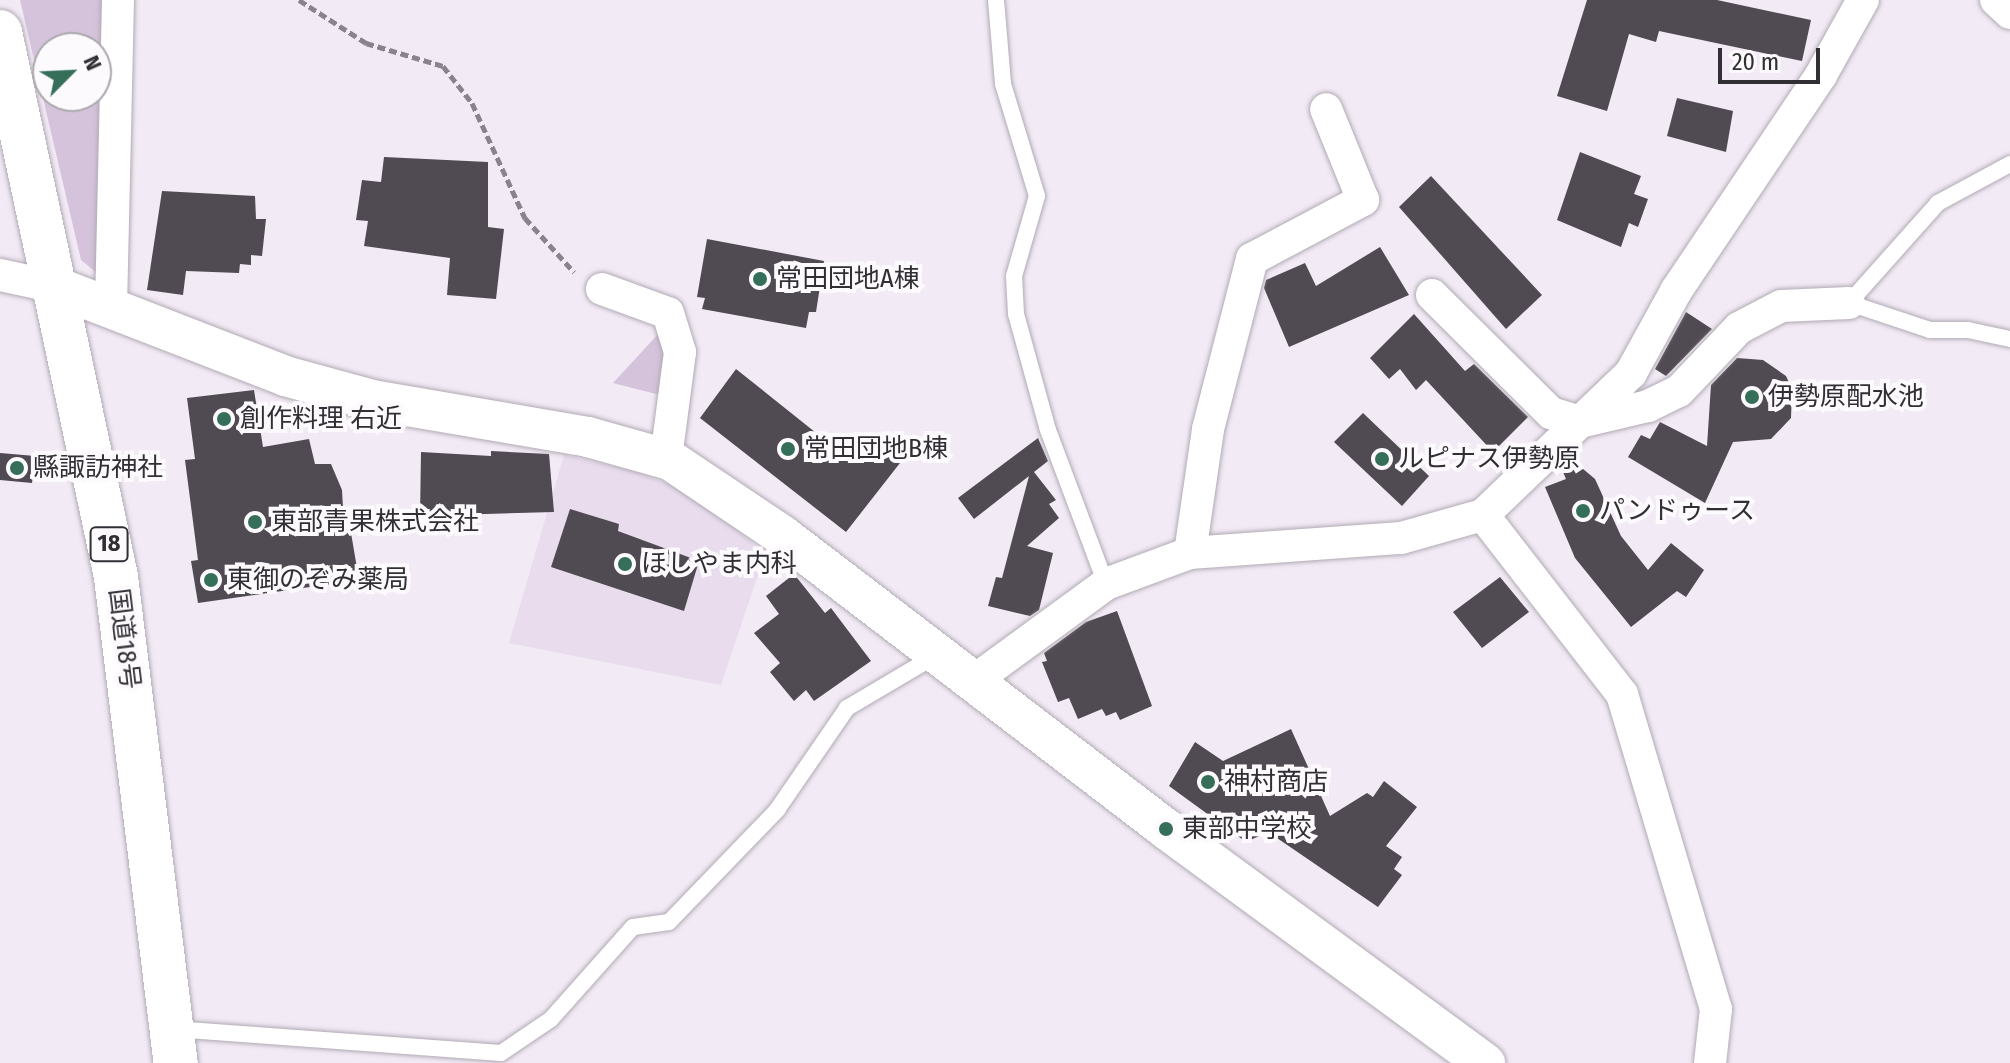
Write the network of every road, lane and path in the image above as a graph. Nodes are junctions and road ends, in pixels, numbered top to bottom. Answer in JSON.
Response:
{"nodes":[{"id":1,"x":118,"y":0,"type":"edge"},
{"id":2,"x":299,"y":0,"type":"edge"},
{"id":3,"x":996,"y":0,"type":"edge"},
{"id":4,"x":1863,"y":0,"type":"edge"},
{"id":5,"x":1996,"y":0,"type":"edge"},
{"id":6,"x":2010,"y":13,"type":"edge"},
{"id":7,"x":0,"y":32,"type":"edge"},
{"id":8,"x":1326,"y":109,"type":"dead end"},
{"id":9,"x":2010,"y":164,"type":"edge"},
{"id":10,"x":0,"y":275,"type":"edge"},
{"id":11,"x":56,"y":287,"type":"junction"},
{"id":12,"x":602,"y":289,"type":"joint"},
{"id":13,"x":1432,"y":295,"type":"dead end"},
{"id":14,"x":1849,"y":303,"type":"junction"},
{"id":15,"x":111,"y":308,"type":"junction"},
{"id":16,"x":2010,"y":339,"type":"edge"},
{"id":17,"x":1580,"y":422,"type":"junction"},
{"id":18,"x":666,"y":459,"type":"junction"},
{"id":19,"x":1483,"y":515,"type":"junction"},
{"id":20,"x":1190,"y":553,"type":"junction"},
{"id":21,"x":1106,"y":584,"type":"junction"},
{"id":22,"x":936,"y":655,"type":"junction"},
{"id":23,"x":975,"y":680,"type":"junction"},
{"id":24,"x":175,"y":1046,"type":"edge"},
{"id":25,"x":1485,"y":1063,"type":"edge"},
{"id":26,"x":1710,"y":1063,"type":"edge"}],
"edges":[{"from":1,"to":15,"type":"street"},
{"from":2,"to":12,"type":"path"},
{"from":3,"to":21,"type":"lane"},
{"from":4,"to":17,"type":"street"},
{"from":5,"to":6,"type":"street"},
{"from":7,"to":11,"type":"highway","name":"国道18号","number":"18"},
{"from":8,"to":20,"type":"street"},
{"from":9,"to":14,"type":"lane"},
{"from":10,"to":11,"type":"street"},
{"from":11,"to":15,"type":"street"},
{"from":11,"to":24,"type":"highway","name":"国道18号","number":"18"},
{"from":12,"to":18,"type":"street"},
{"from":13,"to":17,"type":"street"},
{"from":14,"to":16,"type":"lane"},
{"from":14,"to":17,"type":"street"},
{"from":15,"to":18,"type":"street"},
{"from":17,"to":19,"type":"street"},
{"from":18,"to":22,"type":"street"},
{"from":19,"to":20,"type":"street"},
{"from":19,"to":26,"type":"street"},
{"from":20,"to":21,"type":"street"},
{"from":21,"to":23,"type":"street"},
{"from":22,"to":23,"type":"street"},
{"from":22,"to":24,"type":"lane"},
{"from":23,"to":25,"type":"street"}]}
